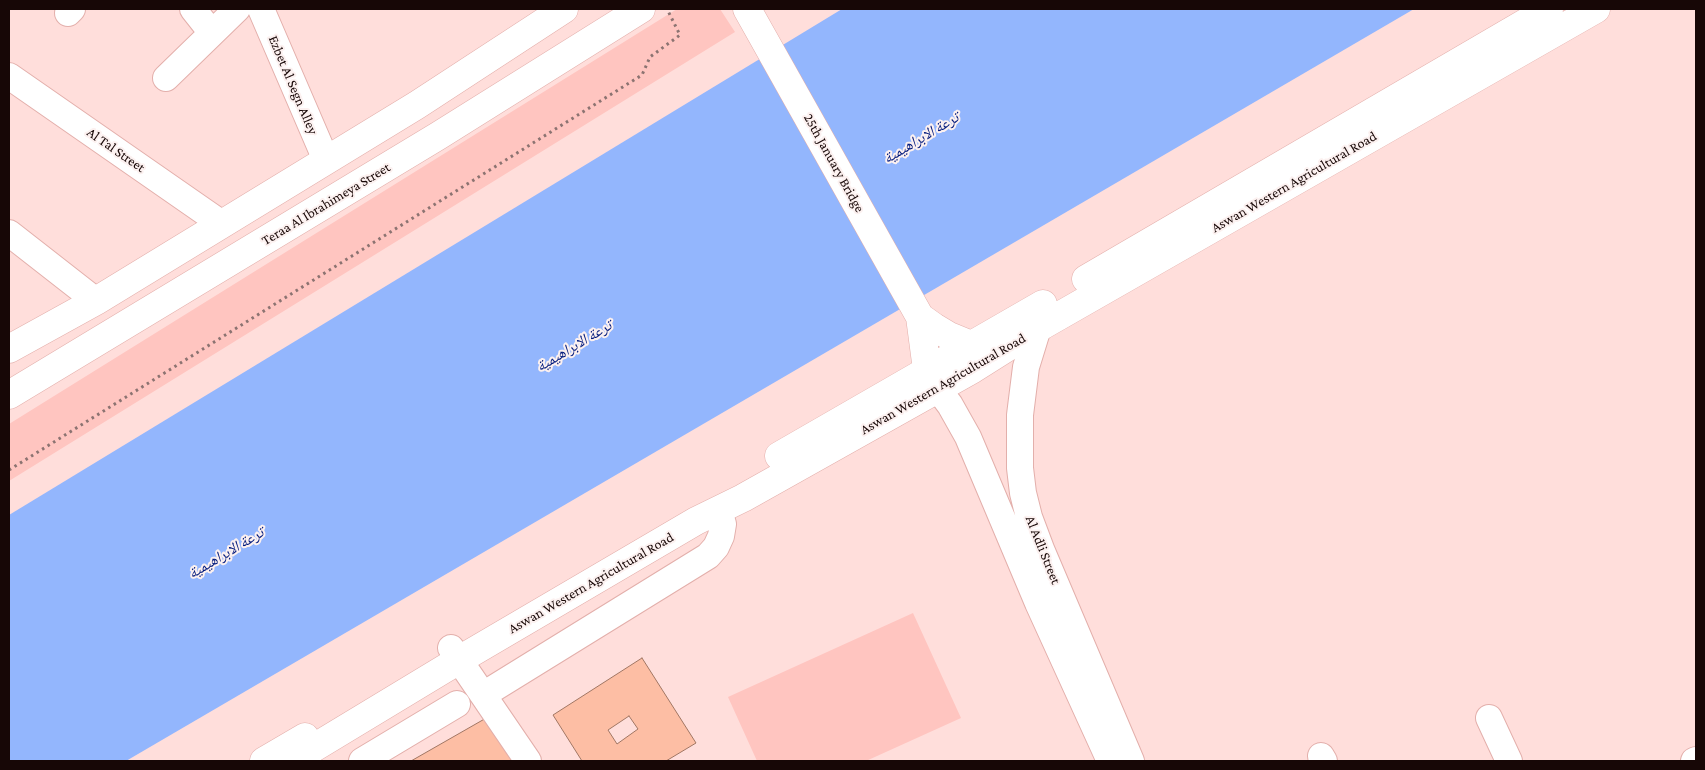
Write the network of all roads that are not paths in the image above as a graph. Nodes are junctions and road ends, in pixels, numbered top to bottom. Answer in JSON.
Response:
{"nodes":[{"id":1,"x":193,"y":9,"type":"edge"},
{"id":2,"x":237,"y":9,"type":"edge"},
{"id":3,"x":261,"y":9,"type":"edge"},
{"id":4,"x":563,"y":9,"type":"edge"},
{"id":5,"x":641,"y":9,"type":"edge"},
{"id":6,"x":747,"y":9,"type":"edge"},
{"id":7,"x":1549,"y":9,"type":"edge"},
{"id":8,"x":1596,"y":9,"type":"edge"},
{"id":9,"x":212,"y":33,"type":"junction"},
{"id":10,"x":9,"y":76,"type":"edge"},
{"id":11,"x":166,"y":78,"type":"dead end"},
{"id":12,"x":417,"y":105,"type":"junction"},
{"id":13,"x":438,"y":136,"type":"junction"},
{"id":14,"x":326,"y":160,"type":"junction"},
{"id":15,"x":222,"y":224,"type":"junction"},
{"id":16,"x":9,"y":233,"type":"edge"},
{"id":17,"x":96,"y":301,"type":"junction"},
{"id":18,"x":920,"y":316,"type":"junction"},
{"id":19,"x":1038,"y":328,"type":"junction"},
{"id":20,"x":971,"y":345,"type":"junction"},
{"id":21,"x":9,"y":349,"type":"edge"},
{"id":22,"x":932,"y":379,"type":"junction"},
{"id":23,"x":9,"y":395,"type":"edge"},
{"id":24,"x":738,"y":490,"type":"junction"},
{"id":25,"x":719,"y":510,"type":"junction"},
{"id":26,"x":455,"y":654,"type":"junction"},
{"id":27,"x":483,"y":695,"type":"junction"},
{"id":28,"x":457,"y":704,"type":"dead end"},
{"id":29,"x":1489,"y":718,"type":"dead end"},
{"id":30,"x":304,"y":753,"type":"edge"},
{"id":31,"x":264,"y":761,"type":"edge"},
{"id":32,"x":362,"y":761,"type":"edge"},
{"id":33,"x":528,"y":761,"type":"edge"},
{"id":34,"x":1110,"y":761,"type":"edge"},
{"id":35,"x":1131,"y":761,"type":"edge"},
{"id":36,"x":1509,"y":761,"type":"edge"}],
"edges":[{"from":1,"to":9,"type":"street"},
{"from":2,"to":9,"type":"street"},
{"from":3,"to":14,"type":"street","name":"Ezbet Al Segn Alley"},
{"from":4,"to":12,"type":"main road"},
{"from":5,"to":13,"type":"main road","name":"Teraa Al Ibrahimeya Street"},
{"from":6,"to":18,"type":"main road","name":"25th January Bridge"},
{"from":7,"to":20,"type":"main road","name":"Aswan Western Agricultural Road"},
{"from":8,"to":19,"type":"main road","name":"Aswan Western Agricultural Road"},
{"from":9,"to":11,"type":"street"},
{"from":10,"to":15,"type":"street","name":"Al Tal Street"},
{"from":12,"to":13,"type":"main road"},
{"from":12,"to":14,"type":"main road"},
{"from":13,"to":23,"type":"main road","name":"Teraa Al Ibrahimeya Street"},
{"from":14,"to":15,"type":"main road"},
{"from":15,"to":17,"type":"main road"},
{"from":16,"to":17,"type":"street"},
{"from":17,"to":21,"type":"main road"},
{"from":18,"to":20,"type":"main road","name":"25th January Bridge"},
{"from":18,"to":22,"type":"main road","name":"25th January Bridge"},
{"from":19,"to":22,"type":"main road","name":"Aswan Western Agricultural Road"},
{"from":19,"to":35,"type":"street","name":"Al Adli Street"},
{"from":20,"to":22,"type":"main road","name":"Aswan Western Agricultural Road"},
{"from":22,"to":24,"type":"main road","name":"Aswan Western Agricultural Road"},
{"from":22,"to":34,"type":"street","name":"Al Adli Street"},
{"from":24,"to":25,"type":"main road","name":"Aswan Western Agricultural Road"},
{"from":24,"to":26,"type":"main road","name":"Aswan Western Agricultural Road"},
{"from":25,"to":26,"type":"main road","name":"Aswan Western Agricultural Road"},
{"from":25,"to":27,"type":"street"},
{"from":26,"to":27,"type":"street"},
{"from":26,"to":30,"type":"main road","name":"Aswan Western Agricultural Road"},
{"from":27,"to":33,"type":"street"},
{"from":28,"to":32,"type":"street"},
{"from":29,"to":36,"type":"street"},
{"from":30,"to":31,"type":"main road","name":"Aswan Western Agricultural Road"}]}
